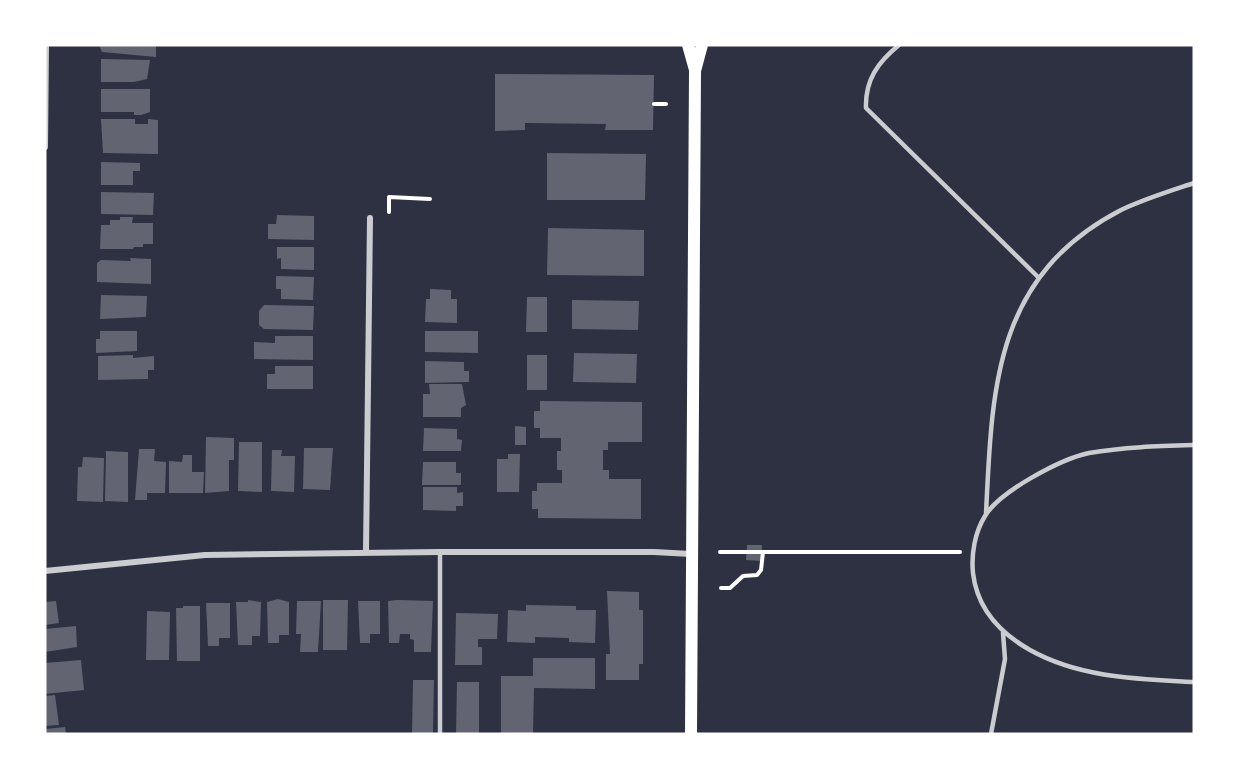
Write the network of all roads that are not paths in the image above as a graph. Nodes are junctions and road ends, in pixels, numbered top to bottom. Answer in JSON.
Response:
{"nodes":[{"id":1,"x":46,"y":45,"type":"edge"},
{"id":2,"x":688,"y":45,"type":"edge"},
{"id":3,"x":702,"y":45,"type":"edge"},
{"id":4,"x":898,"y":45,"type":"edge"},
{"id":5,"x":695,"y":71,"type":"junction"},
{"id":6,"x":45,"y":147,"type":"edge"},
{"id":7,"x":1194,"y":183,"type":"edge"},
{"id":8,"x":370,"y":218,"type":"dead end"},
{"id":9,"x":1038,"y":277,"type":"junction"},
{"id":10,"x":1194,"y":446,"type":"edge"},
{"id":11,"x":986,"y":514,"type":"junction"},
{"id":12,"x":366,"y":552,"type":"junction"},
{"id":13,"x":440,"y":552,"type":"junction"},
{"id":14,"x":693,"y":555,"type":"junction"},
{"id":15,"x":45,"y":571,"type":"edge"},
{"id":16,"x":1003,"y":633,"type":"junction"},
{"id":17,"x":1194,"y":682,"type":"edge"},
{"id":18,"x":440,"y":734,"type":"edge"},
{"id":19,"x":691,"y":734,"type":"edge"},
{"id":20,"x":992,"y":734,"type":"edge"}],
"edges":[{"from":1,"to":6,"type":"street"},
{"from":2,"to":5,"type":"main road"},
{"from":3,"to":5,"type":"main road"},
{"from":4,"to":9,"type":"lane"},
{"from":5,"to":14,"type":"main road"},
{"from":7,"to":9,"type":"lane"},
{"from":8,"to":12,"type":"street"},
{"from":9,"to":11,"type":"lane"},
{"from":10,"to":11,"type":"lane"},
{"from":11,"to":16,"type":"lane"},
{"from":12,"to":13,"type":"street"},
{"from":12,"to":15,"type":"street"},
{"from":13,"to":14,"type":"street"},
{"from":13,"to":18,"type":"lane"},
{"from":14,"to":19,"type":"main road"},
{"from":16,"to":17,"type":"lane"},
{"from":16,"to":20,"type":"lane"}]}
